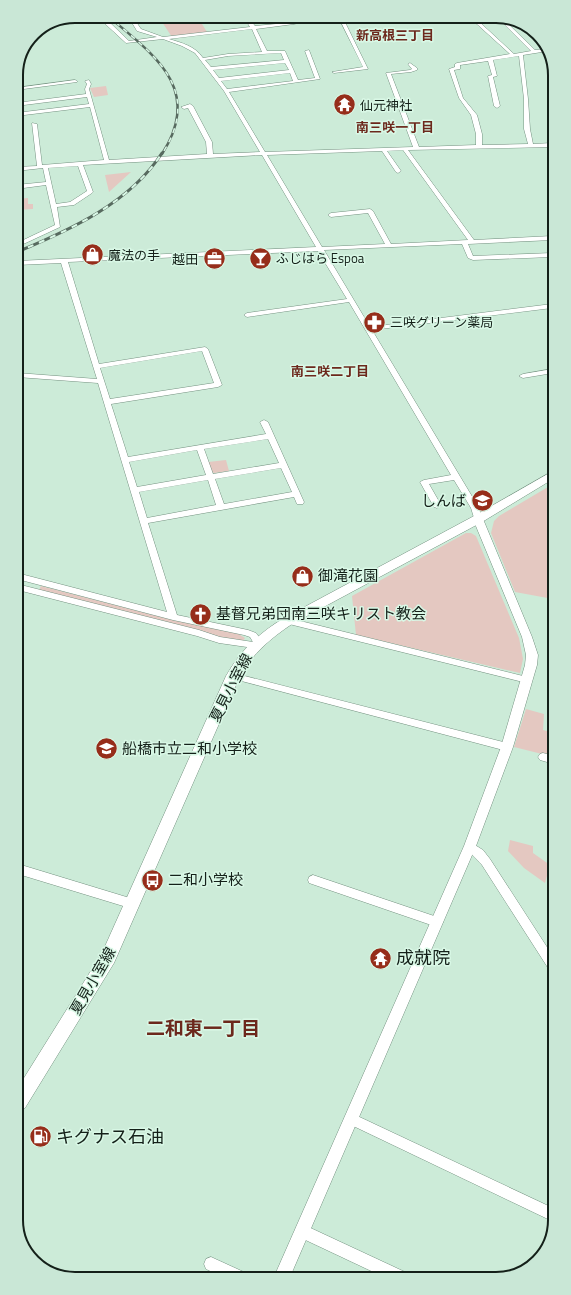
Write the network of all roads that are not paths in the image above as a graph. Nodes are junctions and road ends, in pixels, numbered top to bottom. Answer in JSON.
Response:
{"nodes":[{"id":1,"x":107,"y":23,"type":"edge"},
{"id":2,"x":135,"y":23,"type":"edge"},
{"id":3,"x":250,"y":23,"type":"edge"},
{"id":4,"x":288,"y":23,"type":"edge"},
{"id":5,"x":344,"y":23,"type":"edge"},
{"id":6,"x":478,"y":23,"type":"edge"},
{"id":7,"x":280,"y":24,"type":"joint"},
{"id":8,"x":506,"y":24,"type":"edge"},
{"id":9,"x":253,"y":27,"type":"junction"},
{"id":10,"x":162,"y":38,"type":"junction"},
{"id":11,"x":307,"y":50,"type":"dead end"},
{"id":12,"x":542,"y":51,"type":"edge"},
{"id":13,"x":534,"y":52,"type":"junction"},
{"id":14,"x":265,"y":53,"type":"junction"},
{"id":15,"x":521,"y":55,"type":"junction"},
{"id":16,"x":514,"y":56,"type":"junction"},
{"id":17,"x":203,"y":59,"type":"junction"},
{"id":18,"x":490,"y":59,"type":"junction"},
{"id":19,"x":287,"y":61,"type":"junction"},
{"id":20,"x":410,"y":64,"type":"dead end"},
{"id":21,"x":210,"y":69,"type":"junction"},
{"id":22,"x":292,"y":71,"type":"junction"},
{"id":23,"x":334,"y":72,"type":"dead end"},
{"id":24,"x":218,"y":80,"type":"junction"},
{"id":25,"x":75,"y":81,"type":"dead end"},
{"id":26,"x":87,"y":81,"type":"dead end"},
{"id":27,"x":296,"y":81,"type":"junction"},
{"id":28,"x":23,"y":88,"type":"edge"},
{"id":29,"x":226,"y":91,"type":"junction"},
{"id":30,"x":89,"y":95,"type":"junction"},
{"id":31,"x":23,"y":104,"type":"edge"},
{"id":32,"x":92,"y":105,"type":"junction"},
{"id":33,"x":497,"y":106,"type":"dead end"},
{"id":34,"x":184,"y":107,"type":"dead end"},
{"id":35,"x":23,"y":114,"type":"edge"},
{"id":36,"x":34,"y":124,"type":"dead end"},
{"id":37,"x":531,"y":145,"type":"junction"},
{"id":38,"x":548,"y":145,"type":"edge"},
{"id":39,"x":479,"y":147,"type":"junction"},
{"id":40,"x":383,"y":149,"type":"junction"},
{"id":41,"x":405,"y":149,"type":"junction"},
{"id":42,"x":417,"y":149,"type":"junction"},
{"id":43,"x":263,"y":154,"type":"junction"},
{"id":44,"x":210,"y":156,"type":"junction"},
{"id":45,"x":107,"y":162,"type":"junction"},
{"id":46,"x":80,"y":163,"type":"junction"},
{"id":47,"x":43,"y":167,"type":"junction"},
{"id":48,"x":23,"y":168,"type":"edge"},
{"id":49,"x":398,"y":171,"type":"dead end"},
{"id":50,"x":48,"y":183,"type":"junction"},
{"id":51,"x":23,"y":186,"type":"edge"},
{"id":52,"x":54,"y":206,"type":"junction"},
{"id":53,"x":331,"y":215,"type":"dead end"},
{"id":54,"x":548,"y":238,"type":"edge"},
{"id":55,"x":23,"y":242,"type":"edge"},
{"id":56,"x":464,"y":242,"type":"junction"},
{"id":57,"x":472,"y":242,"type":"junction"},
{"id":58,"x":389,"y":246,"type":"junction"},
{"id":59,"x":319,"y":249,"type":"junction"},
{"id":60,"x":548,"y":255,"type":"edge"},
{"id":61,"x":64,"y":261,"type":"junction"},
{"id":62,"x":23,"y":263,"type":"edge"},
{"id":63,"x":351,"y":300,"type":"junction"},
{"id":64,"x":548,"y":306,"type":"edge"},
{"id":65,"x":247,"y":316,"type":"dead end"},
{"id":66,"x":368,"y":329,"type":"junction"},
{"id":67,"x":96,"y":367,"type":"junction"},
{"id":68,"x":548,"y":372,"type":"edge"},
{"id":69,"x":23,"y":375,"type":"edge"},
{"id":70,"x":523,"y":376,"type":"dead end"},
{"id":71,"x":100,"y":381,"type":"junction"},
{"id":72,"x":107,"y":402,"type":"junction"},
{"id":73,"x":264,"y":422,"type":"dead end"},
{"id":74,"x":270,"y":436,"type":"junction"},
{"id":75,"x":200,"y":448,"type":"junction"},
{"id":76,"x":125,"y":460,"type":"junction"},
{"id":77,"x":283,"y":464,"type":"junction"},
{"id":78,"x":211,"y":477,"type":"junction"},
{"id":79,"x":455,"y":477,"type":"junction"},
{"id":80,"x":548,"y":477,"type":"edge"},
{"id":81,"x":134,"y":490,"type":"junction"},
{"id":82,"x":296,"y":494,"type":"junction"},
{"id":83,"x":300,"y":502,"type":"dead end"},
{"id":84,"x":437,"y":505,"type":"dead end"},
{"id":85,"x":221,"y":507,"type":"junction"},
{"id":86,"x":478,"y":519,"type":"junction"},
{"id":87,"x":143,"y":521,"type":"junction"},
{"id":88,"x":23,"y":577,"type":"edge"},
{"id":89,"x":40,"y":582,"type":"junction"},
{"id":90,"x":23,"y":589,"type":"edge"},
{"id":91,"x":33,"y":592,"type":"junction"},
{"id":92,"x":173,"y":617,"type":"junction"},
{"id":93,"x":288,"y":621,"type":"junction"},
{"id":94,"x":256,"y":643,"type":"junction"},
{"id":95,"x":233,"y":676,"type":"junction"},
{"id":96,"x":527,"y":680,"type":"junction"},
{"id":97,"x":507,"y":747,"type":"junction"},
{"id":98,"x":543,"y":757,"type":"dead end"},
{"id":99,"x":548,"y":758,"type":"edge"},
{"id":100,"x":470,"y":846,"type":"junction"},
{"id":101,"x":23,"y":871,"type":"edge"},
{"id":102,"x":313,"y":880,"type":"dead end"},
{"id":103,"x":133,"y":904,"type":"junction"},
{"id":104,"x":437,"y":922,"type":"junction"},
{"id":105,"x":548,"y":958,"type":"edge"},
{"id":106,"x":23,"y":1096,"type":"edge"},
{"id":107,"x":351,"y":1120,"type":"junction"},
{"id":108,"x":548,"y":1213,"type":"edge"},
{"id":109,"x":302,"y":1231,"type":"junction"},
{"id":110,"x":211,"y":1264,"type":"dead end"},
{"id":111,"x":228,"y":1272,"type":"edge"},
{"id":112,"x":284,"y":1272,"type":"edge"},
{"id":113,"x":389,"y":1272,"type":"edge"}],
"edges":[{"from":1,"to":10,"type":"street"},
{"from":2,"to":10,"type":"street"},
{"from":3,"to":9,"type":"street"},
{"from":4,"to":7,"type":"street"},
{"from":5,"to":23,"type":"street"},
{"from":6,"to":16,"type":"street"},
{"from":7,"to":9,"type":"street"},
{"from":8,"to":13,"type":"street"},
{"from":9,"to":10,"type":"street"},
{"from":9,"to":14,"type":"street"},
{"from":10,"to":17,"type":"street"},
{"from":11,"to":27,"type":"street"},
{"from":12,"to":13,"type":"street"},
{"from":13,"to":15,"type":"street"},
{"from":14,"to":17,"type":"street"},
{"from":14,"to":19,"type":"street"},
{"from":15,"to":16,"type":"street"},
{"from":15,"to":37,"type":"street"},
{"from":16,"to":18,"type":"street"},
{"from":17,"to":21,"type":"street"},
{"from":18,"to":33,"type":"street"},
{"from":18,"to":39,"type":"street"},
{"from":19,"to":21,"type":"street"},
{"from":19,"to":22,"type":"street"},
{"from":20,"to":42,"type":"street"},
{"from":21,"to":24,"type":"street"},
{"from":22,"to":24,"type":"street"},
{"from":22,"to":27,"type":"street"},
{"from":24,"to":29,"type":"street"},
{"from":25,"to":28,"type":"street"},
{"from":26,"to":30,"type":"street"},
{"from":27,"to":29,"type":"street"},
{"from":29,"to":43,"type":"street"},
{"from":30,"to":31,"type":"street"},
{"from":30,"to":32,"type":"street"},
{"from":32,"to":35,"type":"street"},
{"from":32,"to":45,"type":"street"},
{"from":34,"to":44,"type":"street"},
{"from":36,"to":47,"type":"street"},
{"from":37,"to":38,"type":"street"},
{"from":37,"to":39,"type":"street"},
{"from":39,"to":42,"type":"street"},
{"from":40,"to":41,"type":"street"},
{"from":40,"to":43,"type":"street"},
{"from":40,"to":49,"type":"street"},
{"from":41,"to":42,"type":"street"},
{"from":41,"to":57,"type":"street"},
{"from":43,"to":44,"type":"street"},
{"from":43,"to":59,"type":"street"},
{"from":44,"to":45,"type":"street"},
{"from":45,"to":46,"type":"street"},
{"from":46,"to":47,"type":"street"},
{"from":46,"to":52,"type":"street"},
{"from":47,"to":48,"type":"street"},
{"from":47,"to":50,"type":"street"},
{"from":50,"to":51,"type":"street"},
{"from":50,"to":52,"type":"street"},
{"from":52,"to":55,"type":"street"},
{"from":53,"to":58,"type":"street"},
{"from":54,"to":57,"type":"street"},
{"from":56,"to":57,"type":"street"},
{"from":56,"to":58,"type":"street"},
{"from":56,"to":60,"type":"street"},
{"from":58,"to":59,"type":"street"},
{"from":59,"to":61,"type":"street"},
{"from":59,"to":63,"type":"street"},
{"from":61,"to":62,"type":"street"},
{"from":61,"to":67,"type":"street"},
{"from":63,"to":65,"type":"street"},
{"from":63,"to":66,"type":"street"},
{"from":64,"to":66,"type":"street"},
{"from":66,"to":79,"type":"street"},
{"from":67,"to":71,"type":"street"},
{"from":67,"to":72,"type":"street"},
{"from":68,"to":70,"type":"street"},
{"from":69,"to":71,"type":"street"},
{"from":71,"to":72,"type":"street"},
{"from":72,"to":76,"type":"street"},
{"from":73,"to":74,"type":"street"},
{"from":74,"to":75,"type":"street"},
{"from":74,"to":77,"type":"street"},
{"from":75,"to":76,"type":"street"},
{"from":75,"to":78,"type":"street"},
{"from":76,"to":81,"type":"street"},
{"from":77,"to":78,"type":"street"},
{"from":77,"to":82,"type":"street"},
{"from":78,"to":81,"type":"street"},
{"from":78,"to":85,"type":"street"},
{"from":79,"to":84,"type":"street"},
{"from":79,"to":86,"type":"street"},
{"from":80,"to":86,"type":"main road","name":"夏見小室線"},
{"from":81,"to":87,"type":"street"},
{"from":82,"to":83,"type":"street"},
{"from":82,"to":85,"type":"street"},
{"from":85,"to":87,"type":"street"},
{"from":86,"to":93,"type":"main road","name":"夏見小室線"},
{"from":86,"to":96,"type":"street"},
{"from":87,"to":92,"type":"street"},
{"from":88,"to":89,"type":"street"},
{"from":89,"to":91,"type":"street"},
{"from":89,"to":92,"type":"street"},
{"from":90,"to":91,"type":"street"},
{"from":91,"to":94,"type":"street"},
{"from":92,"to":94,"type":"street"},
{"from":93,"to":94,"type":"main road","name":"夏見小室線"},
{"from":93,"to":96,"type":"street"},
{"from":94,"to":95,"type":"main road","name":"夏見小室線"},
{"from":95,"to":97,"type":"street"},
{"from":95,"to":103,"type":"main road","name":"夏見小室線"},
{"from":96,"to":97,"type":"street"},
{"from":97,"to":100,"type":"street"},
{"from":98,"to":99,"type":"street"},
{"from":100,"to":104,"type":"street"},
{"from":100,"to":105,"type":"street"},
{"from":101,"to":103,"type":"street"},
{"from":102,"to":104,"type":"street"},
{"from":103,"to":106,"type":"main road","name":"夏見小室線"},
{"from":104,"to":107,"type":"street"},
{"from":107,"to":108,"type":"street"},
{"from":107,"to":109,"type":"street"},
{"from":109,"to":112,"type":"street"},
{"from":109,"to":113,"type":"street"},
{"from":110,"to":111,"type":"street"}]}
